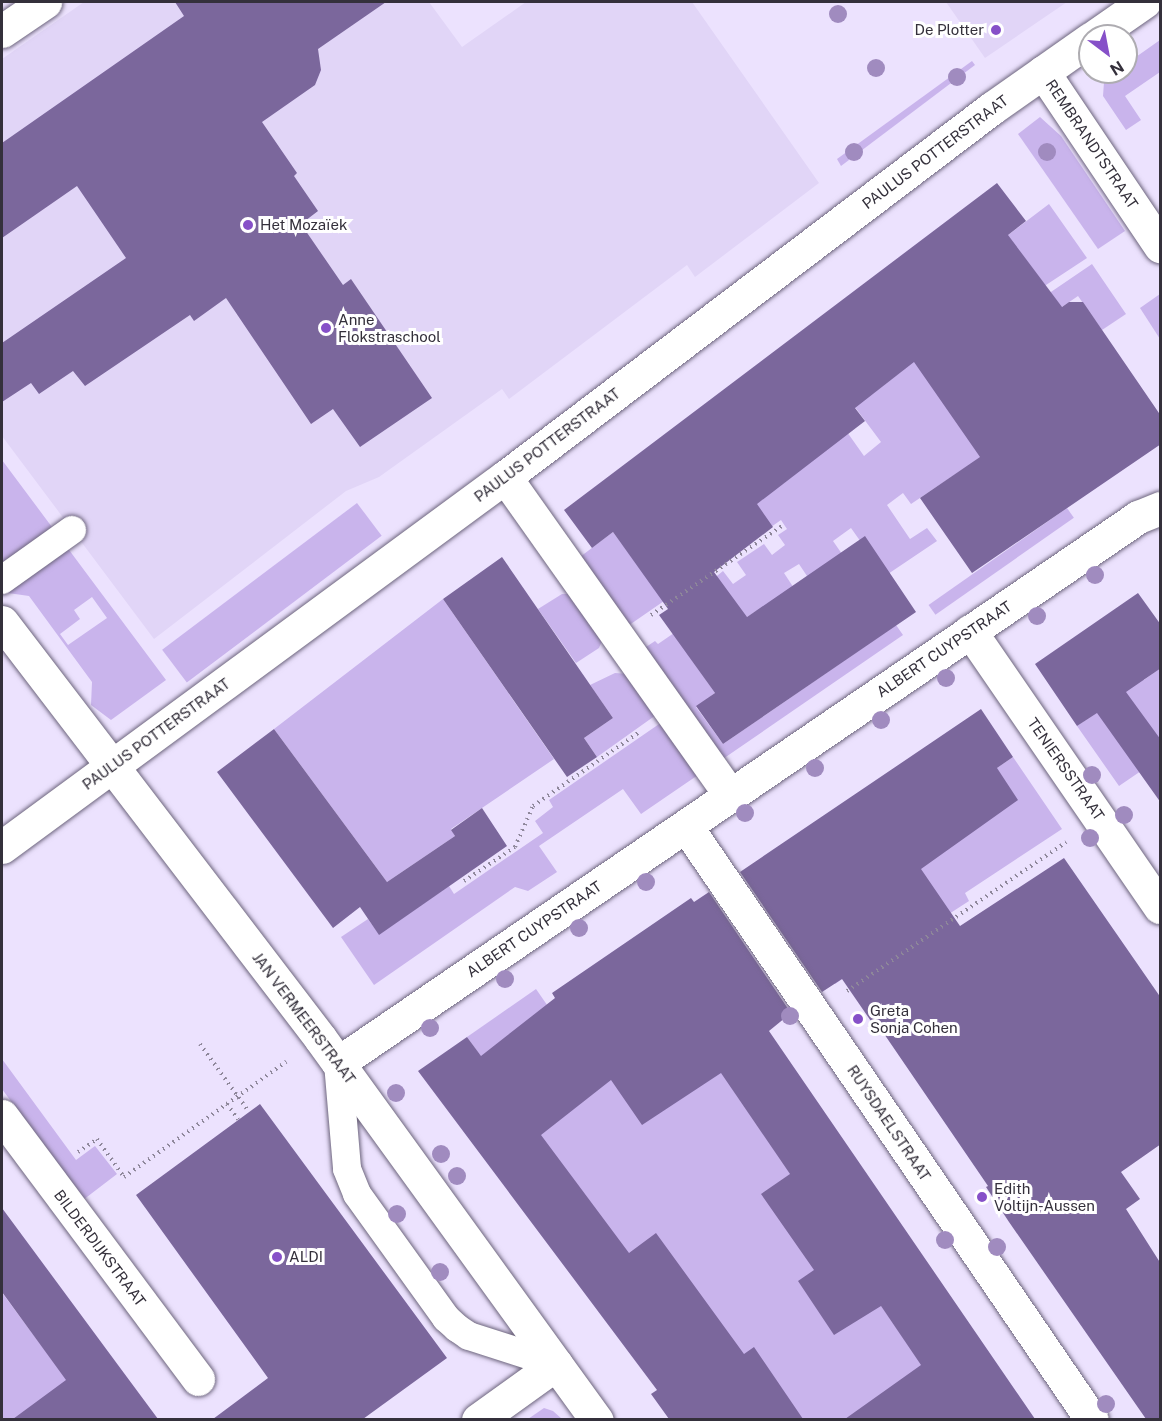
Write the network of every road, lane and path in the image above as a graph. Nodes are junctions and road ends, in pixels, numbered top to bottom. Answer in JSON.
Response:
{"nodes":[{"id":1,"x":45,"y":2,"type":"edge"},
{"id":2,"x":1144,"y":2,"type":"edge"},
{"id":3,"x":1112,"y":24,"type":"edge"},
{"id":4,"x":2,"y":32,"type":"edge"},
{"id":5,"x":1078,"y":47,"type":"edge"},
{"id":6,"x":1043,"y":72,"type":"junction"},
{"id":7,"x":1161,"y":246,"type":"edge"},
{"id":8,"x":505,"y":477,"type":"junction"},
{"id":9,"x":1161,"y":508,"type":"edge"},
{"id":10,"x":782,"y":526,"type":"dead end"},
{"id":11,"x":72,"y":530,"type":"dead end"},
{"id":12,"x":2,"y":580,"type":"edge"},
{"id":13,"x":2,"y":622,"type":"edge"},
{"id":14,"x":970,"y":632,"type":"junction"},
{"id":15,"x":618,"y":637,"type":"junction"},
{"id":16,"x":670,"y":710,"type":"junction"},
{"id":17,"x":111,"y":767,"type":"junction"},
{"id":18,"x":730,"y":795,"type":"junction"},
{"id":19,"x":686,"y":826,"type":"junction"},
{"id":20,"x":1067,"y":842,"type":"dead end"},
{"id":21,"x":2,"y":847,"type":"edge"},
{"id":22,"x":464,"y":881,"type":"dead end"},
{"id":23,"x":1161,"y":907,"type":"edge"},
{"id":24,"x":838,"y":998,"type":"dead end"},
{"id":25,"x":200,"y":1044,"type":"dead end"},
{"id":26,"x":290,"y":1059,"type":"dead end"},
{"id":27,"x":338,"y":1063,"type":"junction"},
{"id":28,"x":238,"y":1096,"type":"junction"},
{"id":29,"x":227,"y":1104,"type":"junction"},
{"id":30,"x":249,"y":1112,"type":"dead end"},
{"id":31,"x":2,"y":1116,"type":"edge"},
{"id":32,"x":238,"y":1119,"type":"dead end"},
{"id":33,"x":98,"y":1139,"type":"dead end"},
{"id":34,"x":556,"y":1364,"type":"junction"},
{"id":35,"x":198,"y":1380,"type":"dead end"},
{"id":36,"x":478,"y":1419,"type":"edge"},
{"id":37,"x":597,"y":1419,"type":"edge"},
{"id":38,"x":1092,"y":1419,"type":"edge"}],
"edges":[{"from":1,"to":4,"type":"street"},
{"from":2,"to":3,"type":"street"},
{"from":5,"to":6,"type":"street","name":"PAULUS POTTERSTRAAT"},
{"from":6,"to":7,"type":"street","name":"REMBRANDTSTRAAT"},
{"from":6,"to":8,"type":"street","name":"PAULUS POTTERSTRAAT"},
{"from":8,"to":15,"type":"street"},
{"from":8,"to":17,"type":"street","name":"PAULUS POTTERSTRAAT"},
{"from":9,"to":14,"type":"street","name":"ALBERT CUYPSTRAAT"},
{"from":10,"to":15,"type":"path"},
{"from":11,"to":12,"type":"lane"},
{"from":13,"to":17,"type":"street","name":"JAN VERMEERSTRAAT"},
{"from":14,"to":18,"type":"street","name":"ALBERT CUYPSTRAAT"},
{"from":14,"to":23,"type":"street","name":"TENIERSSTRAAT"},
{"from":15,"to":16,"type":"street"},
{"from":16,"to":18,"type":"street"},
{"from":16,"to":22,"type":"path"},
{"from":17,"to":21,"type":"street","name":"PAULUS POTTERSTRAAT"},
{"from":17,"to":27,"type":"street","name":"JAN VERMEERSTRAAT"},
{"from":18,"to":19,"type":"street","name":"ALBERT CUYPSTRAAT"},
{"from":19,"to":27,"type":"street","name":"ALBERT CUYPSTRAAT"},
{"from":19,"to":38,"type":"street","name":"RUYSDAELSTRAAT"},
{"from":20,"to":24,"type":"path"},
{"from":25,"to":28,"type":"path"},
{"from":26,"to":28,"type":"path"},
{"from":27,"to":34,"type":"street","name":"JAN VERMEERSTRAAT"},
{"from":27,"to":34,"type":"lane"},
{"from":28,"to":29,"type":"path"},
{"from":28,"to":30,"type":"path"},
{"from":29,"to":32,"type":"path"},
{"from":29,"to":33,"type":"path"},
{"from":31,"to":35,"type":"street","name":"BILDERDIJKSTRAAT"},
{"from":34,"to":36,"type":"street"},
{"from":34,"to":37,"type":"street","name":"JAN VERMEERSTRAAT"}]}
